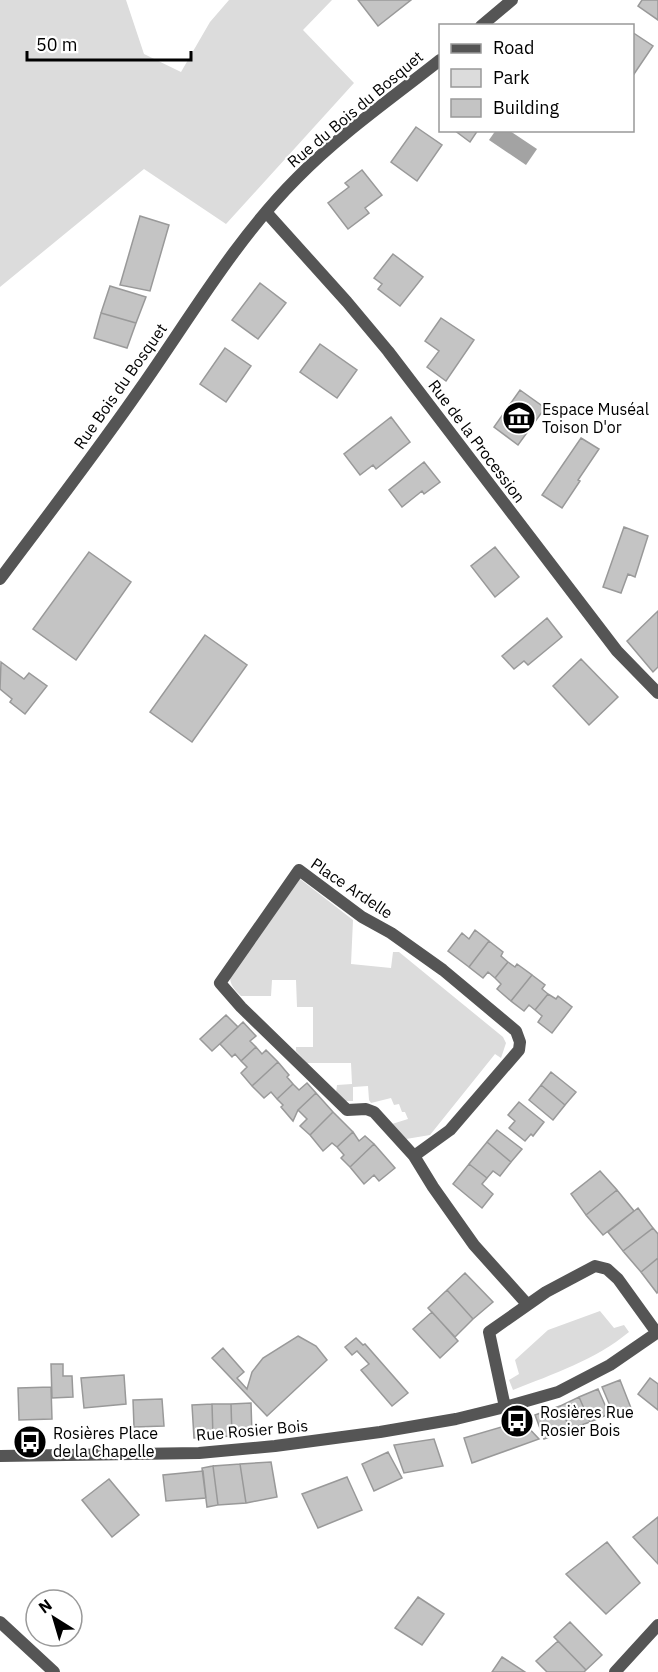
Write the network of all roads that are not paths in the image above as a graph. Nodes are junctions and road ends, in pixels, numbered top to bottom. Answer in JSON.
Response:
{"nodes":[{"id":1,"x":512,"y":0,"type":"edge"},
{"id":2,"x":484,"y":24,"type":"edge"},
{"id":3,"x":439,"y":62,"type":"edge"},
{"id":4,"x":266,"y":212,"type":"junction"},
{"id":5,"x":0,"y":579,"type":"edge"},
{"id":6,"x":658,"y":693,"type":"edge"},
{"id":7,"x":414,"y":1156,"type":"junction"},
{"id":8,"x":527,"y":1304,"type":"junction"},
{"id":9,"x":657,"y":1333,"type":"edge"},
{"id":10,"x":505,"y":1407,"type":"junction"},
{"id":11,"x":0,"y":1456,"type":"edge"},
{"id":12,"x":0,"y":1622,"type":"edge"},
{"id":13,"x":658,"y":1625,"type":"edge"},
{"id":14,"x":54,"y":1672,"type":"edge"},
{"id":15,"x":615,"y":1672,"type":"edge"}],
"edges":[{"from":1,"to":2,"type":"street"},
{"from":3,"to":4,"type":"street","name":"Rue du Bois du Bosquet"},
{"from":4,"to":5,"type":"street","name":"Rue Bois du Bosquet"},
{"from":4,"to":6,"type":"street","name":"Rue de la Procession"},
{"from":7,"to":7,"type":"street","name":"Place Ardelle"},
{"from":7,"to":8,"type":"street"},
{"from":8,"to":9,"type":"street","name":"Rue Rosier Bois"},
{"from":8,"to":10,"type":"street","name":"Rue Rosier Bois"},
{"from":9,"to":10,"type":"street","name":"Rue Rosier Bois"},
{"from":10,"to":11,"type":"street","name":"Rue Rosier Bois"},
{"from":12,"to":14,"type":"street"},
{"from":13,"to":15,"type":"street"}]}
